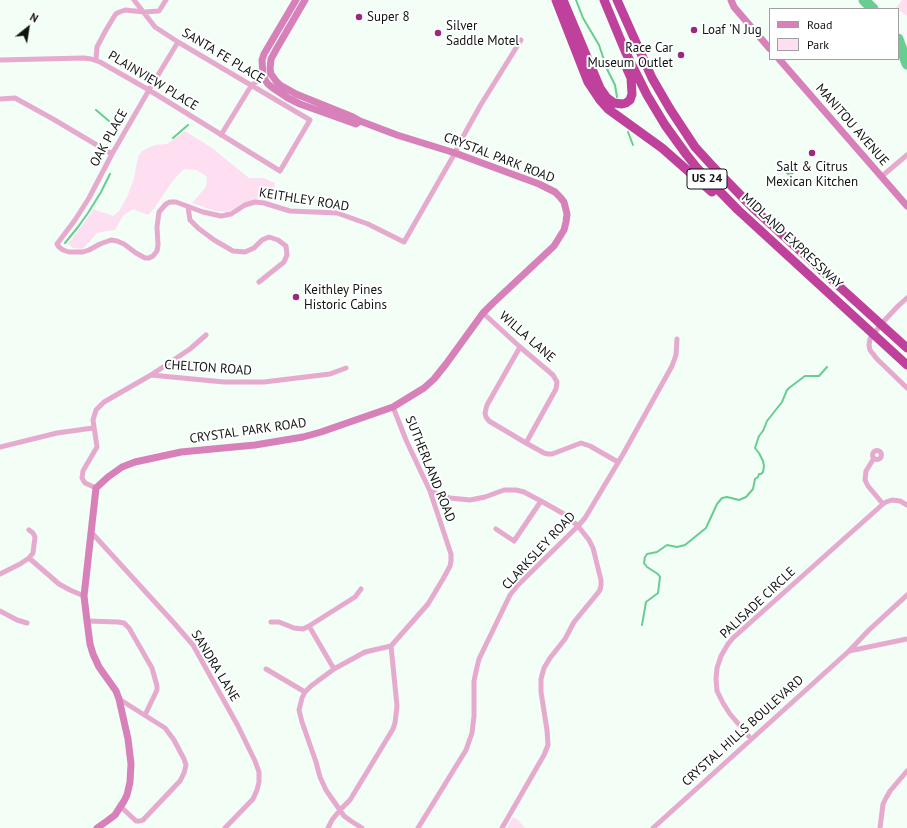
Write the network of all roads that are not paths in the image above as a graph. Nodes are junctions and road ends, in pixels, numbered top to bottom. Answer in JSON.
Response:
{"nodes":[{"id":1,"x":134,"y":0,"type":"edge"},
{"id":2,"x":166,"y":0,"type":"edge"},
{"id":3,"x":296,"y":0,"type":"edge"},
{"id":4,"x":305,"y":0,"type":"edge"},
{"id":5,"x":556,"y":0,"type":"edge"},
{"id":6,"x":563,"y":0,"type":"edge"},
{"id":7,"x":617,"y":0,"type":"edge"},
{"id":8,"x":723,"y":0,"type":"edge"},
{"id":9,"x":731,"y":0,"type":"edge"},
{"id":10,"x":606,"y":4,"type":"edge"},
{"id":11,"x":734,"y":7,"type":"junction"},
{"id":12,"x":144,"y":12,"type":"junction"},
{"id":13,"x":522,"y":40,"type":"dead end"},
{"id":14,"x":178,"y":42,"type":"junction"},
{"id":15,"x":769,"y":48,"type":"edge"},
{"id":16,"x":0,"y":60,"type":"edge"},
{"id":17,"x":96,"y":60,"type":"junction"},
{"id":18,"x":780,"y":60,"type":"edge"},
{"id":19,"x":271,"y":74,"type":"junction"},
{"id":20,"x":263,"y":77,"type":"junction"},
{"id":21,"x":251,"y":86,"type":"junction"},
{"id":22,"x":149,"y":90,"type":"junction"},
{"id":23,"x":0,"y":99,"type":"edge"},
{"id":24,"x":360,"y":121,"type":"junction"},
{"id":25,"x":221,"y":135,"type":"junction"},
{"id":26,"x":455,"y":153,"type":"junction"},
{"id":27,"x":112,"y":154,"type":"junction"},
{"id":28,"x":907,"y":155,"type":"edge"},
{"id":29,"x":280,"y":171,"type":"joint"},
{"id":30,"x":881,"y":177,"type":"junction"},
{"id":31,"x":907,"y":206,"type":"edge"},
{"id":32,"x":188,"y":207,"type":"junction"},
{"id":33,"x":57,"y":244,"type":"joint"},
{"id":34,"x":781,"y":250,"type":"junction"},
{"id":35,"x":259,"y":282,"type":"dead end"},
{"id":36,"x":907,"y":298,"type":"edge"},
{"id":37,"x":483,"y":313,"type":"junction"},
{"id":38,"x":206,"y":335,"type":"dead end"},
{"id":39,"x":677,"y":339,"type":"dead end"},
{"id":40,"x":520,"y":347,"type":"junction"},
{"id":41,"x":907,"y":348,"type":"edge"},
{"id":42,"x":907,"y":365,"type":"edge"},
{"id":43,"x":346,"y":368,"type":"dead end"},
{"id":44,"x":151,"y":375,"type":"junction"},
{"id":45,"x":907,"y":388,"type":"edge"},
{"id":46,"x":394,"y":407,"type":"junction"},
{"id":47,"x":94,"y":428,"type":"junction"},
{"id":48,"x":526,"y":443,"type":"junction"},
{"id":49,"x":0,"y":448,"type":"edge"},
{"id":50,"x":874,"y":458,"type":"dead end"},
{"id":51,"x":618,"y":462,"type":"junction"},
{"id":52,"x":96,"y":488,"type":"junction"},
{"id":53,"x":430,"y":490,"type":"junction"},
{"id":54,"x":541,"y":501,"type":"junction"},
{"id":55,"x":883,"y":504,"type":"junction"},
{"id":56,"x":907,"y":505,"type":"edge"},
{"id":57,"x":578,"y":526,"type":"junction"},
{"id":58,"x":496,"y":529,"type":"dead end"},
{"id":59,"x":29,"y":530,"type":"dead end"},
{"id":60,"x":91,"y":532,"type":"junction"},
{"id":61,"x":29,"y":558,"type":"junction"},
{"id":62,"x":0,"y":574,"type":"edge"},
{"id":63,"x":361,"y":589,"type":"dead end"},
{"id":64,"x":907,"y":595,"type":"edge"},
{"id":65,"x":84,"y":596,"type":"junction"},
{"id":66,"x":0,"y":611,"type":"edge"},
{"id":67,"x":87,"y":621,"type":"junction"},
{"id":68,"x":271,"y":622,"type":"dead end"},
{"id":69,"x":27,"y":624,"type":"dead end"},
{"id":70,"x":309,"y":626,"type":"junction"},
{"id":71,"x":907,"y":639,"type":"edge"},
{"id":72,"x":392,"y":646,"type":"junction"},
{"id":73,"x":849,"y":651,"type":"junction"},
{"id":74,"x":266,"y":669,"type":"dead end"},
{"id":75,"x":334,"y":669,"type":"junction"},
{"id":76,"x":305,"y":692,"type":"junction"},
{"id":77,"x":120,"y":699,"type":"junction"},
{"id":78,"x":145,"y":715,"type":"junction"},
{"id":79,"x":751,"y":739,"type":"junction"},
{"id":80,"x":907,"y":772,"type":"edge"},
{"id":81,"x":121,"y":807,"type":"junction"},
{"id":82,"x":340,"y":810,"type":"junction"},
{"id":83,"x":96,"y":828,"type":"edge"},
{"id":84,"x":225,"y":828,"type":"edge"},
{"id":85,"x":328,"y":828,"type":"edge"},
{"id":86,"x":362,"y":828,"type":"edge"},
{"id":87,"x":418,"y":828,"type":"edge"},
{"id":88,"x":502,"y":828,"type":"edge"},
{"id":89,"x":653,"y":828,"type":"edge"},
{"id":90,"x":880,"y":828,"type":"edge"}],
"edges":[{"from":1,"to":12,"type":"street","name":"SANTA FE PLACE"},
{"from":2,"to":12,"type":"street"},
{"from":3,"to":20,"type":"street"},
{"from":4,"to":19,"type":"street"},
{"from":5,"to":34,"type":"highway"},
{"from":6,"to":10,"type":"highway"},
{"from":7,"to":41,"type":"highway","name":"MIDLAND EXPRESSWAY","number":"US 24"},
{"from":8,"to":11,"type":"street"},
{"from":9,"to":11,"type":"street"},
{"from":10,"to":34,"type":"highway","name":"MIDLAND EXPRESSWAY","number":"US 24"},
{"from":11,"to":15,"type":"street"},
{"from":12,"to":14,"type":"street","name":"SANTA FE PLACE"},
{"from":12,"to":17,"type":"street"},
{"from":13,"to":26,"type":"street"},
{"from":14,"to":21,"type":"street","name":"SANTA FE PLACE"},
{"from":14,"to":22,"type":"street","name":"OAK PLACE"},
{"from":16,"to":17,"type":"street","name":"PLAINVIEW PLACE"},
{"from":17,"to":22,"type":"street","name":"PLAINVIEW PLACE"},
{"from":18,"to":30,"type":"street","name":"MANITOU AVENUE"},
{"from":19,"to":20,"type":"street"},
{"from":19,"to":24,"type":"street","name":"CRYSTAL PARK ROAD"},
{"from":20,"to":21,"type":"street"},
{"from":20,"to":24,"type":"street","name":"CRYSTAL PARK ROAD"},
{"from":21,"to":25,"type":"street"},
{"from":21,"to":29,"type":"street","name":"SANTA FE PLACE"},
{"from":22,"to":25,"type":"street","name":"PLAINVIEW PLACE"},
{"from":22,"to":27,"type":"street","name":"OAK PLACE"},
{"from":23,"to":27,"type":"street"},
{"from":24,"to":26,"type":"street","name":"CRYSTAL PARK ROAD"},
{"from":25,"to":29,"type":"street","name":"PLAINVIEW PLACE"},
{"from":26,"to":32,"type":"street","name":"KEITHLEY ROAD"},
{"from":26,"to":37,"type":"street","name":"CRYSTAL PARK ROAD"},
{"from":27,"to":33,"type":"street","name":"OAK PLACE"},
{"from":28,"to":30,"type":"street"},
{"from":30,"to":31,"type":"street","name":"MANITOU AVENUE"},
{"from":32,"to":33,"type":"street","name":"KEITHLEY ROAD"},
{"from":32,"to":35,"type":"street"},
{"from":34,"to":42,"type":"highway","name":"MIDLAND EXPRESSWAY","number":"US 24"},
{"from":36,"to":45,"type":"street"},
{"from":37,"to":40,"type":"street","name":"WILLA LANE"},
{"from":37,"to":46,"type":"street","name":"CRYSTAL PARK ROAD"},
{"from":38,"to":44,"type":"street"},
{"from":39,"to":51,"type":"street","name":"CLARKSLEY ROAD"},
{"from":40,"to":48,"type":"street","name":"WILLA LANE"},
{"from":40,"to":48,"type":"street"},
{"from":43,"to":44,"type":"street","name":"CHELTON ROAD"},
{"from":44,"to":47,"type":"street","name":"CHELTON ROAD"},
{"from":46,"to":52,"type":"street","name":"CRYSTAL PARK ROAD"},
{"from":46,"to":53,"type":"street","name":"SUTHERLAND ROAD"},
{"from":47,"to":49,"type":"street"},
{"from":47,"to":52,"type":"street","name":"CHELTON ROAD"},
{"from":48,"to":51,"type":"street"},
{"from":50,"to":55,"type":"street"},
{"from":51,"to":57,"type":"street","name":"CLARKSLEY ROAD"},
{"from":52,"to":60,"type":"street"},
{"from":53,"to":54,"type":"street"},
{"from":53,"to":72,"type":"street","name":"SUTHERLAND ROAD"},
{"from":54,"to":57,"type":"street"},
{"from":54,"to":58,"type":"street"},
{"from":55,"to":56,"type":"street"},
{"from":55,"to":79,"type":"street","name":"PALISADE CIRCLE"},
{"from":57,"to":87,"type":"street","name":"CLARKSLEY ROAD"},
{"from":57,"to":88,"type":"street"},
{"from":59,"to":61,"type":"street"},
{"from":60,"to":65,"type":"street"},
{"from":60,"to":84,"type":"street","name":"SANDRA LANE"},
{"from":61,"to":62,"type":"street"},
{"from":61,"to":65,"type":"street"},
{"from":63,"to":70,"type":"street"},
{"from":64,"to":73,"type":"street","name":"CRYSTAL HILLS BOULEVARD"},
{"from":65,"to":67,"type":"street"},
{"from":66,"to":69,"type":"street"},
{"from":67,"to":77,"type":"street"},
{"from":67,"to":78,"type":"street"},
{"from":68,"to":70,"type":"street"},
{"from":70,"to":75,"type":"street"},
{"from":71,"to":73,"type":"street"},
{"from":72,"to":75,"type":"street"},
{"from":72,"to":82,"type":"street"},
{"from":73,"to":79,"type":"street","name":"CRYSTAL HILLS BOULEVARD"},
{"from":74,"to":76,"type":"street"},
{"from":75,"to":76,"type":"street"},
{"from":76,"to":82,"type":"street"},
{"from":77,"to":78,"type":"street"},
{"from":77,"to":81,"type":"street"},
{"from":78,"to":81,"type":"street"},
{"from":79,"to":89,"type":"street","name":"CRYSTAL HILLS BOULEVARD"},
{"from":80,"to":90,"type":"street"},
{"from":81,"to":83,"type":"street"},
{"from":82,"to":85,"type":"street"},
{"from":82,"to":86,"type":"street"}]}
